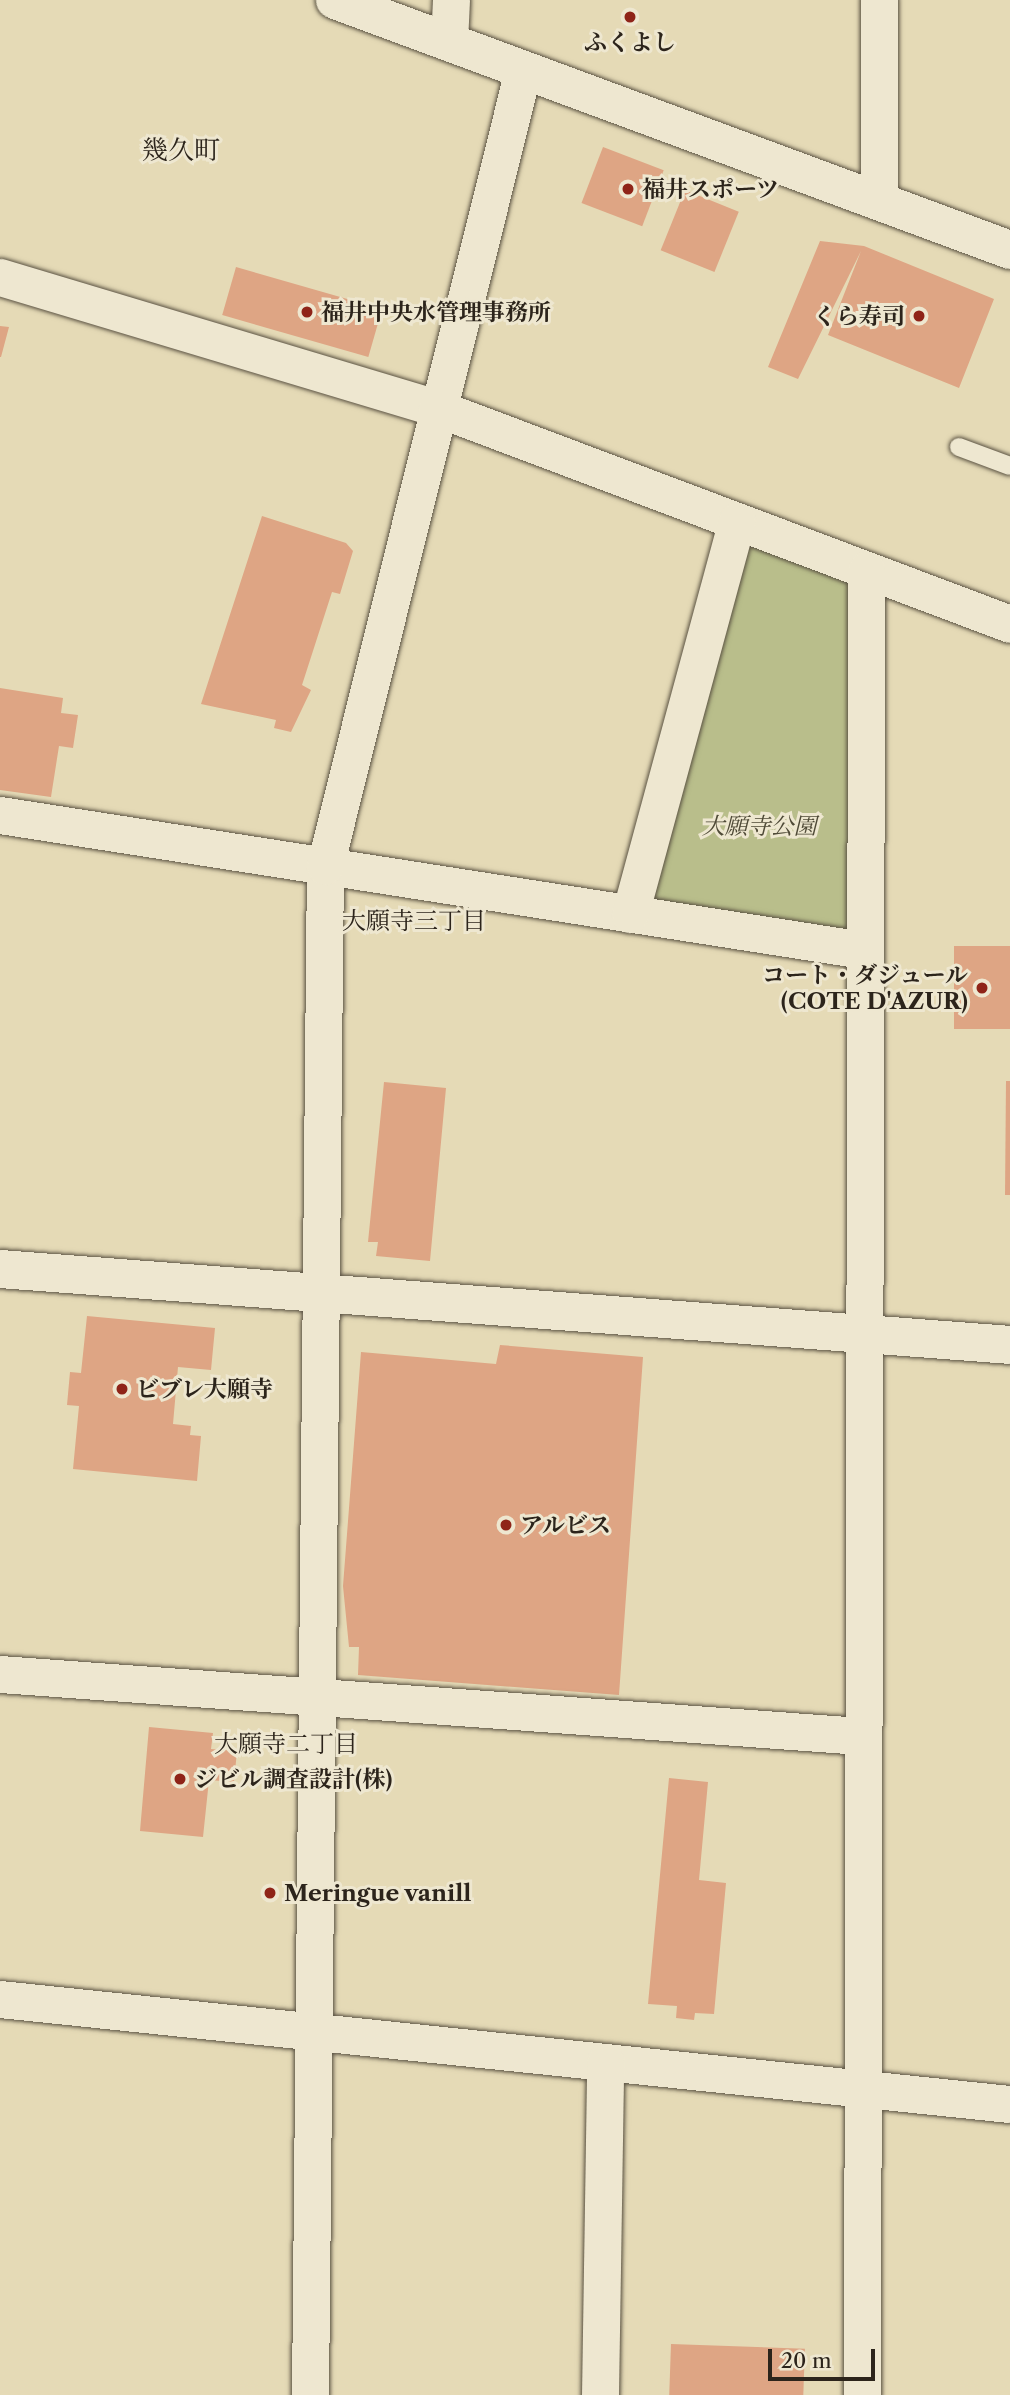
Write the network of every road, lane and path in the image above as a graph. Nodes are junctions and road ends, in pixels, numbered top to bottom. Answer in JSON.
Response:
{"nodes":[{"id":1,"x":335,"y":0,"type":"edge"},
{"id":2,"x":451,"y":0,"type":"edge"},
{"id":3,"x":879,"y":0,"type":"edge"},
{"id":4,"x":449,"y":42,"type":"junction"},
{"id":5,"x":523,"y":70,"type":"junction"},
{"id":6,"x":879,"y":201,"type":"junction"},
{"id":7,"x":1010,"y":250,"type":"edge"},
{"id":8,"x":0,"y":277,"type":"edge"},
{"id":9,"x":437,"y":408,"type":"junction"},
{"id":10,"x":959,"y":447,"type":"dead end"},
{"id":11,"x":1010,"y":466,"type":"edge"},
{"id":12,"x":737,"y":521,"type":"junction"},
{"id":13,"x":866,"y":570,"type":"junction"},
{"id":14,"x":1010,"y":624,"type":"edge"},
{"id":15,"x":0,"y":815,"type":"edge"},
{"id":16,"x":325,"y":866,"type":"junction"},
{"id":17,"x":630,"y":914,"type":"junction"},
{"id":18,"x":863,"y":950,"type":"junction"},
{"id":19,"x":0,"y":1269,"type":"edge"},
{"id":20,"x":319,"y":1293,"type":"junction"},
{"id":21,"x":861,"y":1334,"type":"junction"},
{"id":22,"x":1010,"y":1345,"type":"edge"},
{"id":23,"x":0,"y":1674,"type":"edge"},
{"id":24,"x":317,"y":1696,"type":"junction"},
{"id":25,"x":861,"y":1736,"type":"junction"},
{"id":26,"x":0,"y":1999,"type":"edge"},
{"id":27,"x":315,"y":2032,"type":"junction"},
{"id":28,"x":604,"y":2062,"type":"junction"},
{"id":29,"x":861,"y":2088,"type":"junction"},
{"id":30,"x":1010,"y":2104,"type":"edge"},
{"id":31,"x":310,"y":2395,"type":"edge"},
{"id":32,"x":600,"y":2395,"type":"edge"},
{"id":33,"x":862,"y":2395,"type":"edge"}],
"edges":[{"from":1,"to":4,"type":"street"},
{"from":2,"to":4,"type":"street"},
{"from":3,"to":6,"type":"street"},
{"from":4,"to":5,"type":"street"},
{"from":5,"to":6,"type":"street"},
{"from":5,"to":9,"type":"street"},
{"from":6,"to":7,"type":"street"},
{"from":8,"to":9,"type":"street"},
{"from":9,"to":12,"type":"street"},
{"from":9,"to":16,"type":"street"},
{"from":10,"to":11,"type":"lane"},
{"from":12,"to":13,"type":"street"},
{"from":12,"to":17,"type":"street"},
{"from":13,"to":14,"type":"street"},
{"from":13,"to":18,"type":"street"},
{"from":15,"to":16,"type":"street"},
{"from":16,"to":17,"type":"street"},
{"from":16,"to":20,"type":"street"},
{"from":17,"to":18,"type":"street"},
{"from":18,"to":21,"type":"street"},
{"from":19,"to":20,"type":"street"},
{"from":20,"to":21,"type":"street"},
{"from":20,"to":24,"type":"street"},
{"from":21,"to":22,"type":"street"},
{"from":21,"to":25,"type":"street"},
{"from":23,"to":24,"type":"street"},
{"from":24,"to":25,"type":"street"},
{"from":24,"to":27,"type":"street"},
{"from":25,"to":29,"type":"street"},
{"from":26,"to":27,"type":"street"},
{"from":27,"to":28,"type":"street"},
{"from":27,"to":31,"type":"street"},
{"from":28,"to":29,"type":"street"},
{"from":28,"to":32,"type":"street"},
{"from":29,"to":30,"type":"street"},
{"from":29,"to":33,"type":"street"}]}
